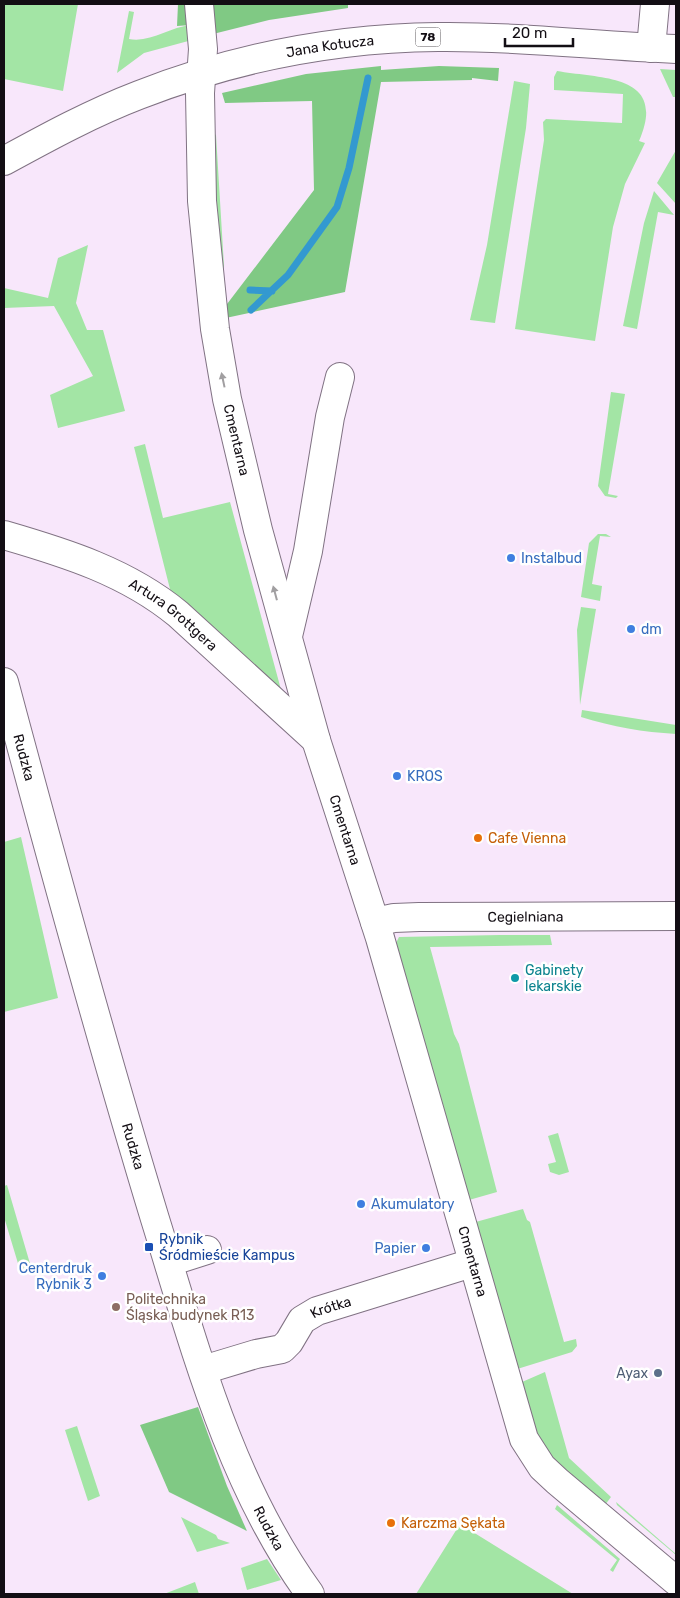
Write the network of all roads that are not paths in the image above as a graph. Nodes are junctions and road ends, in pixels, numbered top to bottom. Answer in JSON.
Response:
{"nodes":[{"id":1,"x":199,"y":4,"type":"edge"},
{"id":2,"x":655,"y":4,"type":"edge"},
{"id":3,"x":664,"y":49,"type":"edge"},
{"id":4,"x":202,"y":74,"type":"junction"},
{"id":5,"x":4,"y":161,"type":"edge"},
{"id":6,"x":340,"y":376,"type":"dead end"},
{"id":7,"x":4,"y":535,"type":"edge"},
{"id":8,"x":288,"y":640,"type":"junction"},
{"id":9,"x":4,"y":682,"type":"edge"},
{"id":10,"x":316,"y":740,"type":"junction"},
{"id":11,"x":676,"y":916,"type":"edge"},
{"id":12,"x":375,"y":922,"type":"junction"},
{"id":13,"x":207,"y":1250,"type":"dead end"},
{"id":14,"x":169,"y":1262,"type":"junction"},
{"id":15,"x":472,"y":1263,"type":"junction"},
{"id":16,"x":203,"y":1370,"type":"junction"},
{"id":17,"x":676,"y":1581,"type":"edge"},
{"id":18,"x":310,"y":1594,"type":"edge"}],
"edges":[{"from":1,"to":4,"type":"street","name":"Cmentarna"},
{"from":2,"to":3,"type":"street"},
{"from":3,"to":4,"type":"street","name":"Jana Kotucza","number":"78"},
{"from":4,"to":5,"type":"street","name":"Jana Kotucza","number":"78"},
{"from":8,"to":4,"type":"street","name":"Cmentarna","one_way":true},
{"from":6,"to":8,"type":"street"},
{"from":7,"to":10,"type":"street","name":"Artura Grottgera"},
{"from":8,"to":10,"type":"street","name":"Cmentarna"},
{"from":9,"to":14,"type":"street","name":"Rudzka"},
{"from":10,"to":12,"type":"street","name":"Cmentarna"},
{"from":11,"to":12,"type":"street","name":"Cegielniana"},
{"from":12,"to":15,"type":"street","name":"Cmentarna"},
{"from":13,"to":14,"type":"street"},
{"from":14,"to":16,"type":"street","name":"Rudzka"},
{"from":15,"to":16,"type":"street","name":"Krótka"},
{"from":15,"to":17,"type":"street","name":"Cmentarna"},
{"from":16,"to":18,"type":"street","name":"Rudzka"}]}
